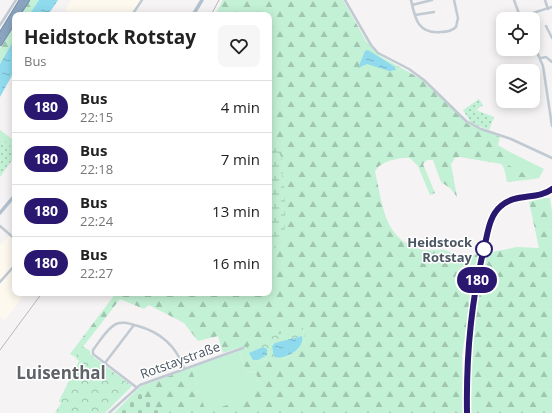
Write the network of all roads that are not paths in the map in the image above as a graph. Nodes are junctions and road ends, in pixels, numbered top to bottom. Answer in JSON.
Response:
{"nodes":[{"id":1,"x":16,"y":0,"type":"edge"},
{"id":2,"x":22,"y":0,"type":"edge"},
{"id":3,"x":27,"y":0,"type":"edge"},
{"id":4,"x":142,"y":0,"type":"edge"},
{"id":5,"x":202,"y":0,"type":"edge"},
{"id":6,"x":345,"y":0,"type":"edge"},
{"id":7,"x":411,"y":0,"type":"edge"},
{"id":8,"x":432,"y":0,"type":"edge"},
{"id":9,"x":454,"y":0,"type":"edge"},
{"id":10,"x":514,"y":0,"type":"edge"},
{"id":11,"x":545,"y":0,"type":"edge"},
{"id":12,"x":412,"y":5,"type":"junction"},
{"id":13,"x":550,"y":8,"type":"edge"},
{"id":14,"x":15,"y":12,"type":"edge"},
{"id":15,"x":19,"y":12,"type":"edge"},
{"id":16,"x":134,"y":12,"type":"edge"},
{"id":17,"x":196,"y":12,"type":"edge"},
{"id":18,"x":434,"y":12,"type":"dead end"},
{"id":19,"x":518,"y":12,"type":"edge"},
{"id":20,"x":538,"y":12,"type":"edge"},
{"id":21,"x":552,"y":13,"type":"edge"},
{"id":22,"x":415,"y":15,"type":"junction"},
{"id":23,"x":12,"y":16,"type":"edge"},
{"id":24,"x":12,"y":23,"type":"edge"},
{"id":25,"x":0,"y":25,"type":"edge"},
{"id":26,"x":546,"y":26,"type":"dead end"},
{"id":27,"x":0,"y":36,"type":"edge"},
{"id":28,"x":552,"y":38,"type":"edge"},
{"id":29,"x":0,"y":44,"type":"edge"},
{"id":30,"x":552,"y":56,"type":"edge"},
{"id":31,"x":541,"y":58,"type":"joint"},
{"id":32,"x":551,"y":61,"type":"edge"},
{"id":33,"x":552,"y":126,"type":"edge"},
{"id":34,"x":552,"y":158,"type":"edge"},
{"id":35,"x":552,"y":188,"type":"edge"},
{"id":36,"x":12,"y":199,"type":"edge"},
{"id":37,"x":0,"y":213,"type":"edge"},
{"id":38,"x":0,"y":226,"type":"edge"},
{"id":39,"x":12,"y":236,"type":"edge"},
{"id":40,"x":12,"y":268,"type":"edge"},
{"id":41,"x":0,"y":282,"type":"edge"},
{"id":42,"x":134,"y":325,"type":"junction"},
{"id":43,"x":243,"y":348,"type":"dead end"},
{"id":44,"x":105,"y":363,"type":"junction"},
{"id":45,"x":184,"y":368,"type":"junction"},
{"id":46,"x":136,"y":387,"type":"junction"},
{"id":47,"x":109,"y":413,"type":"edge"},
{"id":48,"x":467,"y":413,"type":"edge"}],
"edges":[{"from":1,"to":25,"type":"street"},
{"from":2,"to":14,"type":"highway"},
{"from":3,"to":15,"type":"highway"},
{"from":4,"to":16,"type":"street"},
{"from":5,"to":17,"type":"main road"},
{"from":6,"to":34,"type":"street"},
{"from":7,"to":12,"type":"street"},
{"from":8,"to":12,"type":"street"},
{"from":9,"to":22,"type":"street"},
{"from":10,"to":19,"type":"street"},
{"from":11,"to":13,"type":"street"},
{"from":12,"to":22,"type":"street"},
{"from":13,"to":20,"type":"street"},
{"from":13,"to":21,"type":"street"},
{"from":18,"to":22,"type":"street"},
{"from":23,"to":27,"type":"highway"},
{"from":24,"to":29,"type":"highway"},
{"from":26,"to":28,"type":"street"},
{"from":30,"to":32,"type":"street"},
{"from":31,"to":32,"type":"street"},
{"from":31,"to":33,"type":"street"},
{"from":35,"to":48,"type":"street"},
{"from":36,"to":37,"type":"main road"},
{"from":38,"to":39,"type":"street"},
{"from":40,"to":41,"type":"street"},
{"from":42,"to":44,"type":"street"},
{"from":42,"to":44,"type":"street"},
{"from":42,"to":45,"type":"street"},
{"from":43,"to":45,"type":"street","name":"Rotstaystraße"},
{"from":44,"to":46,"type":"street"},
{"from":45,"to":46,"type":"street","name":"Rotstaystraße"},
{"from":46,"to":47,"type":"street","name":"Rotstaystraße"}]}
